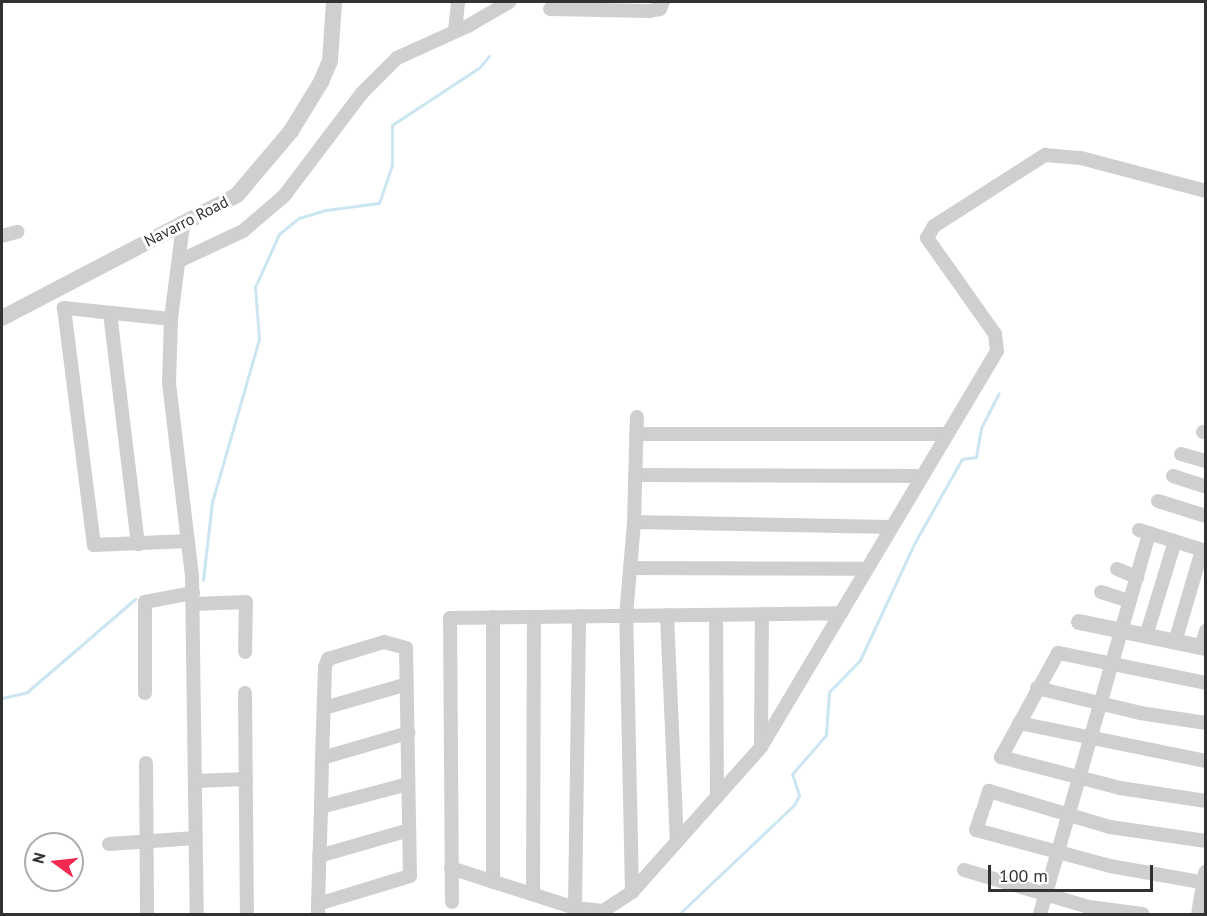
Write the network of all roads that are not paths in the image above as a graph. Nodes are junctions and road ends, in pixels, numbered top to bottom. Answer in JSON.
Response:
{"nodes":[{"id":1,"x":334,"y":2,"type":"edge"},
{"id":2,"x":458,"y":2,"type":"edge"},
{"id":3,"x":509,"y":2,"type":"edge"},
{"id":4,"x":663,"y":2,"type":"edge"},
{"id":5,"x":550,"y":9,"type":"dead end"},
{"id":6,"x":455,"y":32,"type":"junction"},
{"id":7,"x":1206,"y":191,"type":"edge"},
{"id":8,"x":183,"y":225,"type":"junction"},
{"id":9,"x":17,"y":232,"type":"dead end"},
{"id":10,"x":2,"y":236,"type":"edge"},
{"id":11,"x":179,"y":261,"type":"junction"},
{"id":12,"x":110,"y":313,"type":"junction"},
{"id":13,"x":2,"y":318,"type":"edge"},
{"id":14,"x":171,"y":319,"type":"junction"},
{"id":15,"x":637,"y":417,"type":"dead end"},
{"id":16,"x":636,"y":434,"type":"junction"},
{"id":17,"x":947,"y":434,"type":"junction"},
{"id":18,"x":1181,"y":454,"type":"dead end"},
{"id":19,"x":1206,"y":461,"type":"edge"},
{"id":20,"x":635,"y":475,"type":"junction"},
{"id":21,"x":921,"y":476,"type":"junction"},
{"id":22,"x":1173,"y":476,"type":"dead end"},
{"id":23,"x":1206,"y":487,"type":"edge"},
{"id":24,"x":1158,"y":501,"type":"dead end"},
{"id":25,"x":1206,"y":516,"type":"edge"},
{"id":26,"x":634,"y":522,"type":"junction"},
{"id":27,"x":890,"y":526,"type":"junction"},
{"id":28,"x":188,"y":541,"type":"junction"},
{"id":29,"x":1175,"y":542,"type":"junction"},
{"id":30,"x":138,"y":544,"type":"junction"},
{"id":31,"x":1204,"y":551,"type":"edge"},
{"id":32,"x":630,"y":568,"type":"junction"},
{"id":33,"x":865,"y":568,"type":"junction"},
{"id":34,"x":1117,"y":569,"type":"dead end"},
{"id":35,"x":1137,"y":577,"type":"junction"},
{"id":36,"x":1101,"y":592,"type":"dead end"},
{"id":37,"x":193,"y":599,"type":"junction"},
{"id":38,"x":1129,"y":602,"type":"junction"},
{"id":39,"x":841,"y":613,"type":"junction"},
{"id":40,"x":762,"y":614,"type":"junction"},
{"id":41,"x":667,"y":615,"type":"junction"},
{"id":42,"x":716,"y":615,"type":"junction"},
{"id":43,"x":579,"y":616,"type":"junction"},
{"id":44,"x":626,"y":616,"type":"junction"},
{"id":45,"x":493,"y":617,"type":"junction"},
{"id":46,"x":534,"y":617,"type":"junction"},
{"id":47,"x":1079,"y":622,"type":"dead end"},
{"id":48,"x":1119,"y":631,"type":"junction"},
{"id":49,"x":1146,"y":636,"type":"junction"},
{"id":50,"x":1175,"y":642,"type":"junction"},
{"id":51,"x":1204,"y":642,"type":"edge"},
{"id":52,"x":245,"y":651,"type":"dead end"},
{"id":53,"x":1109,"y":665,"type":"junction"},
{"id":54,"x":1206,"y":682,"type":"edge"},
{"id":55,"x":407,"y":684,"type":"junction"},
{"id":56,"x":1036,"y":688,"type":"junction"},
{"id":57,"x":146,"y":693,"type":"dead end"},
{"id":58,"x":245,"y":693,"type":"dead end"},
{"id":59,"x":1099,"y":702,"type":"junction"},
{"id":60,"x":324,"y":708,"type":"junction"},
{"id":61,"x":1019,"y":723,"type":"junction"},
{"id":62,"x":1206,"y":723,"type":"edge"},
{"id":63,"x":408,"y":733,"type":"junction"},
{"id":64,"x":1089,"y":740,"type":"junction"},
{"id":65,"x":761,"y":747,"type":"junction"},
{"id":66,"x":322,"y":758,"type":"junction"},
{"id":67,"x":1206,"y":761,"type":"edge"},
{"id":68,"x":146,"y":763,"type":"dead end"},
{"id":69,"x":1078,"y":777,"type":"junction"},
{"id":70,"x":246,"y":779,"type":"junction"},
{"id":71,"x":195,"y":781,"type":"junction"},
{"id":72,"x":408,"y":783,"type":"junction"},
{"id":73,"x":717,"y":796,"type":"junction"},
{"id":74,"x":1206,"y":801,"type":"edge"},
{"id":75,"x":321,"y":807,"type":"junction"},
{"id":76,"x":1068,"y":815,"type":"junction"},
{"id":77,"x":409,"y":830,"type":"junction"},
{"id":78,"x":196,"y":838,"type":"junction"},
{"id":79,"x":147,"y":841,"type":"junction"},
{"id":80,"x":1206,"y":841,"type":"edge"},
{"id":81,"x":677,"y":842,"type":"junction"},
{"id":82,"x":109,"y":844,"type":"dead end"},
{"id":83,"x":1058,"y":852,"type":"junction"},
{"id":84,"x":320,"y":856,"type":"junction"},
{"id":85,"x":451,"y":868,"type":"junction"},
{"id":86,"x":964,"y":870,"type":"dead end"},
{"id":87,"x":1205,"y":880,"type":"edge"},
{"id":88,"x":493,"y":882,"type":"junction"},
{"id":89,"x":633,"y":892,"type":"junction"},
{"id":90,"x":533,"y":894,"type":"junction"},
{"id":91,"x":1046,"y":894,"type":"junction"},
{"id":92,"x":452,"y":902,"type":"dead end"},
{"id":93,"x":575,"y":908,"type":"junction"},
{"id":94,"x":318,"y":909,"type":"edge"},
{"id":95,"x":147,"y":915,"type":"edge"},
{"id":96,"x":197,"y":915,"type":"edge"},
{"id":97,"x":247,"y":915,"type":"edge"},
{"id":98,"x":1040,"y":915,"type":"edge"},
{"id":99,"x":1143,"y":915,"type":"edge"},
{"id":100,"x":1199,"y":915,"type":"edge"}],
"edges":[{"from":1,"to":8,"type":"street","name":"Navarro Road"},
{"from":2,"to":6,"type":"street"},
{"from":3,"to":6,"type":"street"},
{"from":4,"to":5,"type":"street"},
{"from":6,"to":11,"type":"street"},
{"from":7,"to":17,"type":"street"},
{"from":8,"to":11,"type":"street"},
{"from":8,"to":13,"type":"street","name":"Navarro Road"},
{"from":9,"to":10,"type":"street"},
{"from":11,"to":14,"type":"street"},
{"from":12,"to":14,"type":"street"},
{"from":12,"to":30,"type":"street"},
{"from":12,"to":30,"type":"street"},
{"from":14,"to":28,"type":"street"},
{"from":15,"to":16,"type":"street"},
{"from":16,"to":17,"type":"street"},
{"from":16,"to":20,"type":"street"},
{"from":17,"to":21,"type":"street"},
{"from":18,"to":19,"type":"street"},
{"from":20,"to":21,"type":"street"},
{"from":20,"to":26,"type":"street"},
{"from":21,"to":27,"type":"street"},
{"from":22,"to":23,"type":"street"},
{"from":24,"to":25,"type":"street"},
{"from":26,"to":27,"type":"street"},
{"from":26,"to":32,"type":"street"},
{"from":27,"to":33,"type":"street"},
{"from":28,"to":30,"type":"street"},
{"from":28,"to":37,"type":"street"},
{"from":29,"to":31,"type":"street"},
{"from":29,"to":35,"type":"street"},
{"from":29,"to":49,"type":"street"},
{"from":31,"to":50,"type":"street"},
{"from":32,"to":33,"type":"street"},
{"from":32,"to":44,"type":"street"},
{"from":33,"to":39,"type":"street"},
{"from":34,"to":35,"type":"street"},
{"from":35,"to":38,"type":"street"},
{"from":36,"to":38,"type":"street"},
{"from":37,"to":52,"type":"street"},
{"from":37,"to":57,"type":"street"},
{"from":37,"to":71,"type":"street"},
{"from":38,"to":48,"type":"street"},
{"from":39,"to":40,"type":"street"},
{"from":39,"to":65,"type":"street"},
{"from":40,"to":42,"type":"street"},
{"from":40,"to":65,"type":"street"},
{"from":41,"to":42,"type":"street"},
{"from":41,"to":44,"type":"street"},
{"from":41,"to":81,"type":"street"},
{"from":42,"to":73,"type":"street"},
{"from":43,"to":44,"type":"street"},
{"from":43,"to":46,"type":"street"},
{"from":43,"to":93,"type":"street"},
{"from":44,"to":89,"type":"street"},
{"from":45,"to":46,"type":"street"},
{"from":45,"to":85,"type":"street"},
{"from":45,"to":88,"type":"street"},
{"from":46,"to":90,"type":"street"},
{"from":47,"to":48,"type":"street"},
{"from":48,"to":49,"type":"street"},
{"from":48,"to":53,"type":"street"},
{"from":49,"to":50,"type":"street"},
{"from":50,"to":51,"type":"street"},
{"from":53,"to":54,"type":"street"},
{"from":53,"to":56,"type":"street"},
{"from":53,"to":59,"type":"street"},
{"from":55,"to":60,"type":"street"},
{"from":55,"to":60,"type":"street"},
{"from":55,"to":63,"type":"street"},
{"from":56,"to":59,"type":"street"},
{"from":56,"to":61,"type":"street"},
{"from":58,"to":70,"type":"street"},
{"from":59,"to":62,"type":"street"},
{"from":59,"to":64,"type":"street"},
{"from":60,"to":66,"type":"street"},
{"from":61,"to":64,"type":"street"},
{"from":61,"to":69,"type":"street"},
{"from":63,"to":66,"type":"street"},
{"from":63,"to":72,"type":"street"},
{"from":64,"to":67,"type":"street"},
{"from":64,"to":69,"type":"street"},
{"from":65,"to":73,"type":"street"},
{"from":66,"to":75,"type":"street"},
{"from":68,"to":79,"type":"street"},
{"from":69,"to":74,"type":"street"},
{"from":69,"to":76,"type":"street"},
{"from":70,"to":71,"type":"street"},
{"from":70,"to":97,"type":"street"},
{"from":71,"to":78,"type":"street"},
{"from":72,"to":75,"type":"street"},
{"from":72,"to":77,"type":"street"},
{"from":73,"to":81,"type":"street"},
{"from":75,"to":84,"type":"street"},
{"from":76,"to":80,"type":"street"},
{"from":76,"to":83,"type":"street"},
{"from":76,"to":83,"type":"street"},
{"from":77,"to":84,"type":"street"},
{"from":77,"to":94,"type":"street"},
{"from":78,"to":79,"type":"street"},
{"from":78,"to":96,"type":"street"},
{"from":79,"to":82,"type":"street"},
{"from":79,"to":95,"type":"street"},
{"from":81,"to":89,"type":"street"},
{"from":83,"to":87,"type":"street"},
{"from":83,"to":91,"type":"street"},
{"from":84,"to":94,"type":"street"},
{"from":85,"to":88,"type":"street"},
{"from":85,"to":92,"type":"street"},
{"from":86,"to":91,"type":"street"},
{"from":87,"to":100,"type":"street"},
{"from":88,"to":90,"type":"street"},
{"from":89,"to":93,"type":"street"},
{"from":90,"to":93,"type":"street"},
{"from":91,"to":98,"type":"street"},
{"from":91,"to":99,"type":"street"}]}
